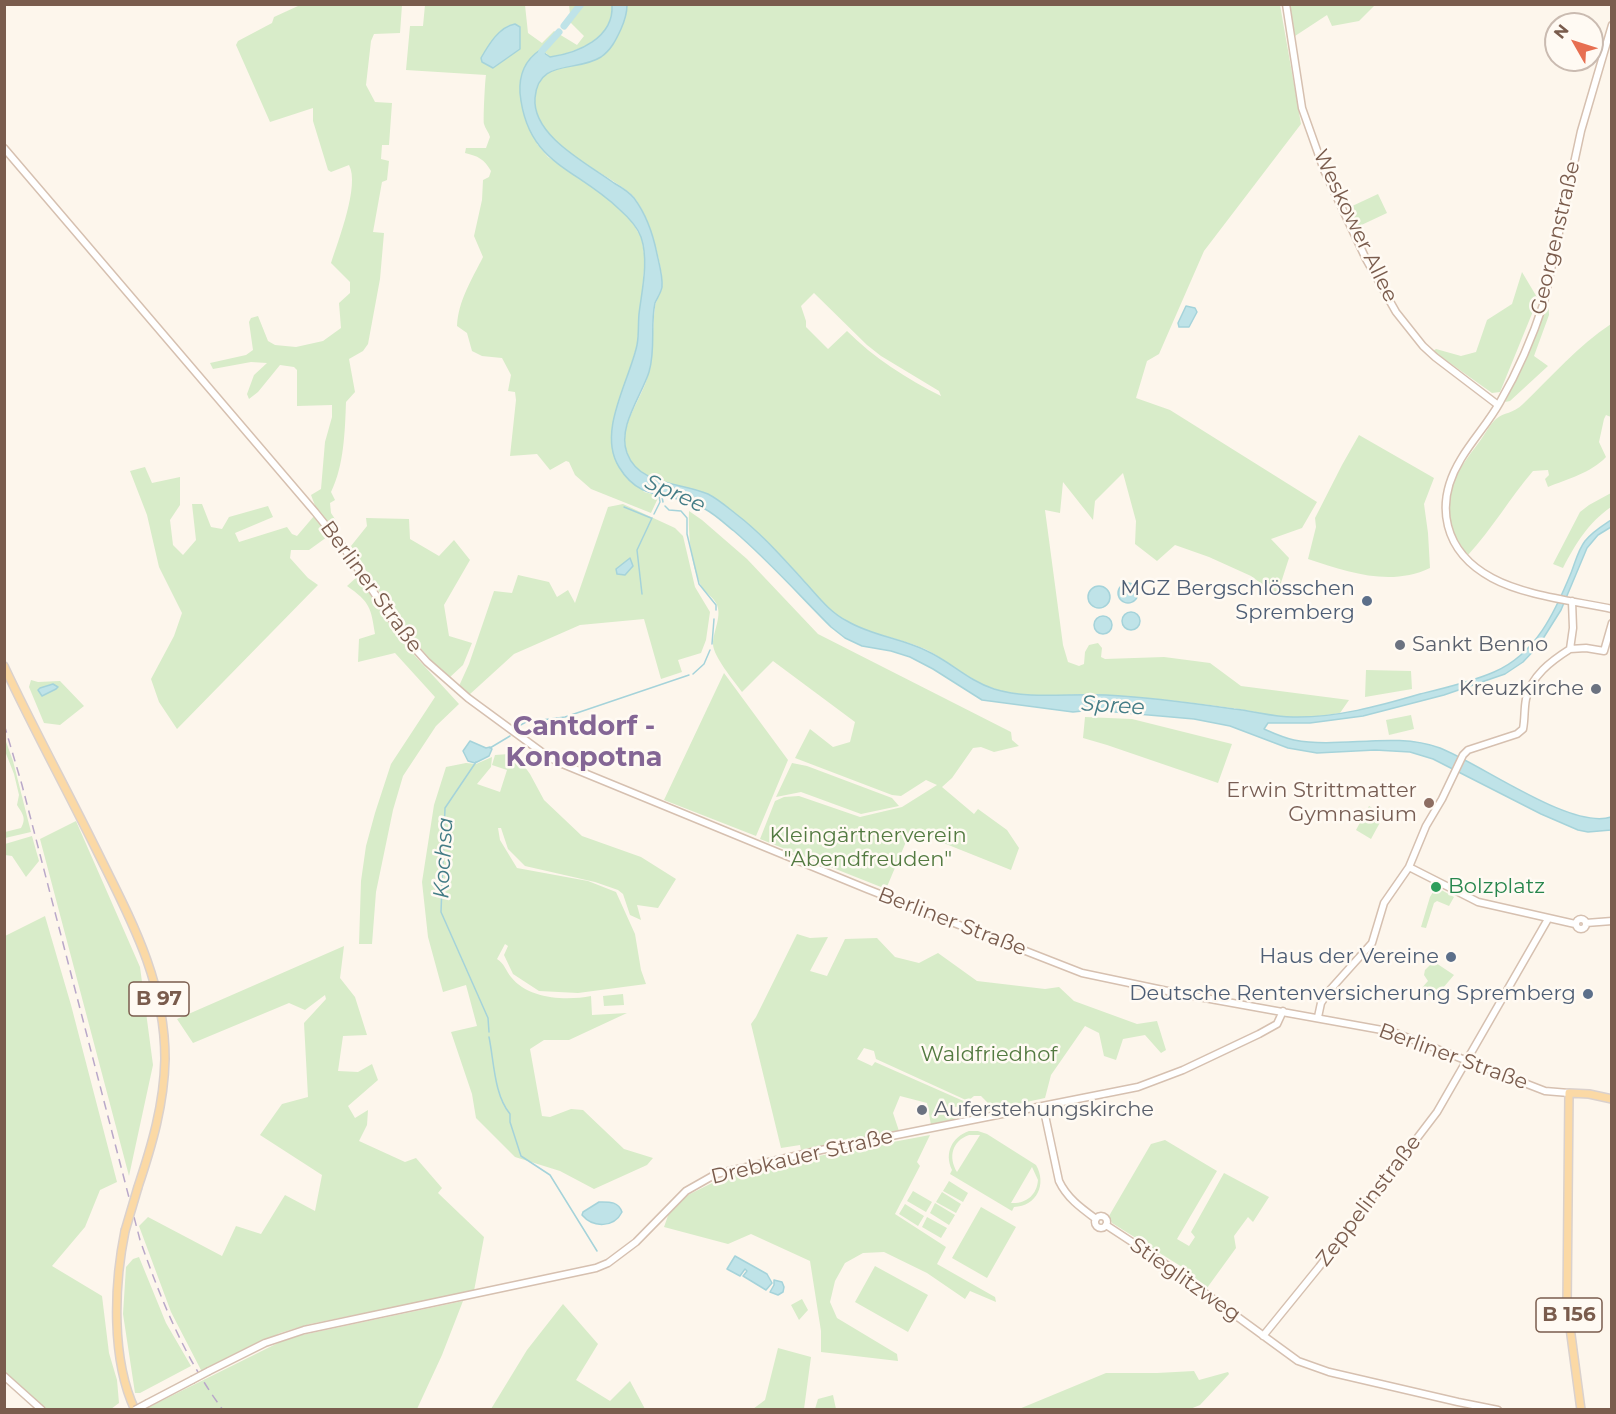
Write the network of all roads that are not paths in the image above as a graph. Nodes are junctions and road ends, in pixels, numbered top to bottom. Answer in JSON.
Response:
{"nodes":[{"id":1,"x":1286,"y":4,"type":"edge"},
{"id":2,"x":1611,"y":25,"type":"edge"},
{"id":3,"x":4,"y":148,"type":"edge"},
{"id":4,"x":1498,"y":405,"type":"junction"},
{"id":5,"x":1570,"y":600,"type":"junction"},
{"id":6,"x":1611,"y":609,"type":"edge"},
{"id":7,"x":1611,"y":623,"type":"edge"},
{"id":8,"x":1570,"y":649,"type":"junction"},
{"id":9,"x":4,"y":666,"type":"edge"},
{"id":10,"x":1409,"y":867,"type":"junction"},
{"id":11,"x":1548,"y":918,"type":"junction"},
{"id":12,"x":1611,"y":921,"type":"edge"},
{"id":13,"x":1283,"y":1011,"type":"junction"},
{"id":14,"x":1318,"y":1017,"type":"junction"},
{"id":15,"x":1466,"y":1060,"type":"junction"},
{"id":16,"x":1569,"y":1093,"type":"junction"},
{"id":17,"x":1611,"y":1100,"type":"edge"},
{"id":18,"x":1043,"y":1106,"type":"junction"},
{"id":19,"x":1263,"y":1336,"type":"junction"},
{"id":20,"x":4,"y":1376,"type":"edge"},
{"id":21,"x":42,"y":1410,"type":"edge"},
{"id":22,"x":135,"y":1410,"type":"edge"},
{"id":23,"x":1498,"y":1410,"type":"edge"},
{"id":24,"x":1581,"y":1410,"type":"edge"}],
"edges":[{"from":1,"to":4,"type":"street","name":"Weskower Allee"},
{"from":2,"to":4,"type":"street","name":"Georgenstraße"},
{"from":3,"to":13,"type":"street","name":"Berliner Straße"},
{"from":4,"to":5,"type":"street","name":"Georgenstraße"},
{"from":5,"to":6,"type":"street","name":"Georgenstraße"},
{"from":5,"to":8,"type":"street"},
{"from":7,"to":8,"type":"street"},
{"from":8,"to":10,"type":"street"},
{"from":9,"to":22,"type":"main road","number":"B 97","bridge":true},
{"from":10,"to":11,"type":"street"},
{"from":10,"to":14,"type":"street"},
{"from":11,"to":12,"type":"street"},
{"from":11,"to":15,"type":"street","name":"Zeppelinstraße"},
{"from":13,"to":14,"type":"street","name":"Berliner Straße"},
{"from":13,"to":18,"type":"street","name":"Drebkauer Straße"},
{"from":14,"to":15,"type":"street","name":"Berliner Straße"},
{"from":15,"to":16,"type":"street","name":"Berliner Straße"},
{"from":15,"to":19,"type":"street","name":"Zeppelinstraße"},
{"from":16,"to":17,"type":"main road"},
{"from":16,"to":24,"type":"main road","number":"B 156"},
{"from":18,"to":19,"type":"street","name":"Stieglitzweg"},
{"from":18,"to":22,"type":"street","name":"Drebkauer Straße","bridge":true},
{"from":19,"to":23,"type":"street","name":"Stieglitzweg"},
{"from":20,"to":21,"type":"street"}]}
